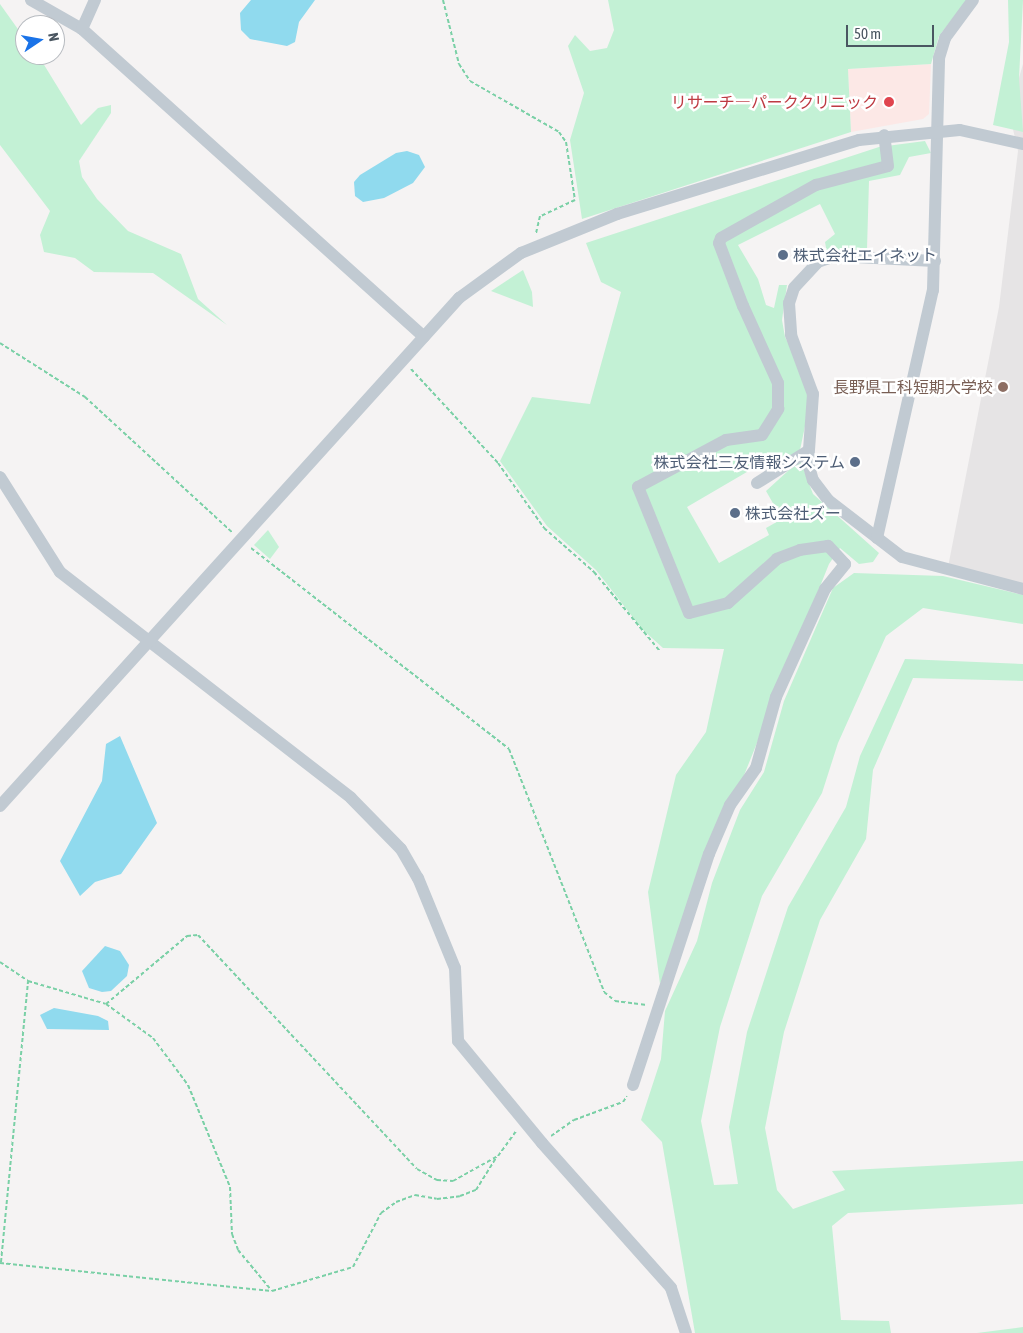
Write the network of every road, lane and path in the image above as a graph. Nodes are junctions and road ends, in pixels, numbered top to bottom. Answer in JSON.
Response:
{"nodes":[{"id":1,"x":31,"y":0,"type":"edge"},
{"id":2,"x":94,"y":0,"type":"edge"},
{"id":3,"x":443,"y":0,"type":"edge"},
{"id":4,"x":973,"y":0,"type":"edge"},
{"id":5,"x":82,"y":29,"type":"junction"},
{"id":6,"x":936,"y":129,"type":"junction"},
{"id":7,"x":884,"y":134,"type":"junction"},
{"id":8,"x":1023,"y":144,"type":"edge"},
{"id":9,"x":537,"y":244,"type":"junction"},
{"id":10,"x":935,"y":261,"type":"junction"},
{"id":11,"x":424,"y":337,"type":"junction"},
{"id":12,"x":0,"y":343,"type":"edge"},
{"id":13,"x":402,"y":361,"type":"junction"},
{"id":14,"x":808,"y":451,"type":"junction"},
{"id":15,"x":0,"y":477,"type":"edge"},
{"id":16,"x":757,"y":483,"type":"dead end"},
{"id":17,"x":877,"y":538,"type":"junction"},
{"id":18,"x":240,"y":539,"type":"junction"},
{"id":19,"x":1023,"y":589,"type":"edge"},
{"id":20,"x":147,"y":641,"type":"junction"},
{"id":21,"x":659,"y":650,"type":"dead end"},
{"id":22,"x":0,"y":806,"type":"edge"},
{"id":23,"x":0,"y":962,"type":"edge"},
{"id":24,"x":28,"y":981,"type":"junction"},
{"id":25,"x":106,"y":1004,"type":"junction"},
{"id":26,"x":656,"y":1006,"type":"junction"},
{"id":27,"x":633,"y":1085,"type":"joint"},
{"id":28,"x":524,"y":1122,"type":"junction"},
{"id":29,"x":542,"y":1143,"type":"junction"},
{"id":30,"x":498,"y":1156,"type":"junction"},
{"id":31,"x":1,"y":1263,"type":"edge"},
{"id":32,"x":272,"y":1291,"type":"junction"},
{"id":33,"x":686,"y":1333,"type":"edge"}],
"edges":[{"from":1,"to":5,"type":"street"},
{"from":2,"to":5,"type":"street"},
{"from":3,"to":9,"type":"path"},
{"from":4,"to":6,"type":"street"},
{"from":5,"to":11,"type":"street"},
{"from":6,"to":7,"type":"street"},
{"from":6,"to":8,"type":"street"},
{"from":6,"to":10,"type":"street"},
{"from":7,"to":9,"type":"street"},
{"from":7,"to":26,"type":"street"},
{"from":9,"to":11,"type":"street"},
{"from":10,"to":14,"type":"street"},
{"from":10,"to":17,"type":"street"},
{"from":11,"to":13,"type":"street"},
{"from":12,"to":18,"type":"path"},
{"from":13,"to":18,"type":"street"},
{"from":13,"to":21,"type":"path"},
{"from":14,"to":16,"type":"street"},
{"from":14,"to":17,"type":"street"},
{"from":15,"to":20,"type":"street"},
{"from":17,"to":19,"type":"street"},
{"from":18,"to":20,"type":"street"},
{"from":18,"to":26,"type":"path"},
{"from":20,"to":22,"type":"street"},
{"from":20,"to":28,"type":"street"},
{"from":23,"to":24,"type":"path"},
{"from":24,"to":25,"type":"path"},
{"from":24,"to":31,"type":"path"},
{"from":25,"to":30,"type":"path"},
{"from":25,"to":32,"type":"path"},
{"from":26,"to":27,"type":"street"},
{"from":27,"to":29,"type":"path"},
{"from":28,"to":29,"type":"street"},
{"from":28,"to":30,"type":"path"},
{"from":29,"to":33,"type":"street"},
{"from":30,"to":32,"type":"path"},
{"from":31,"to":32,"type":"path"}]}
